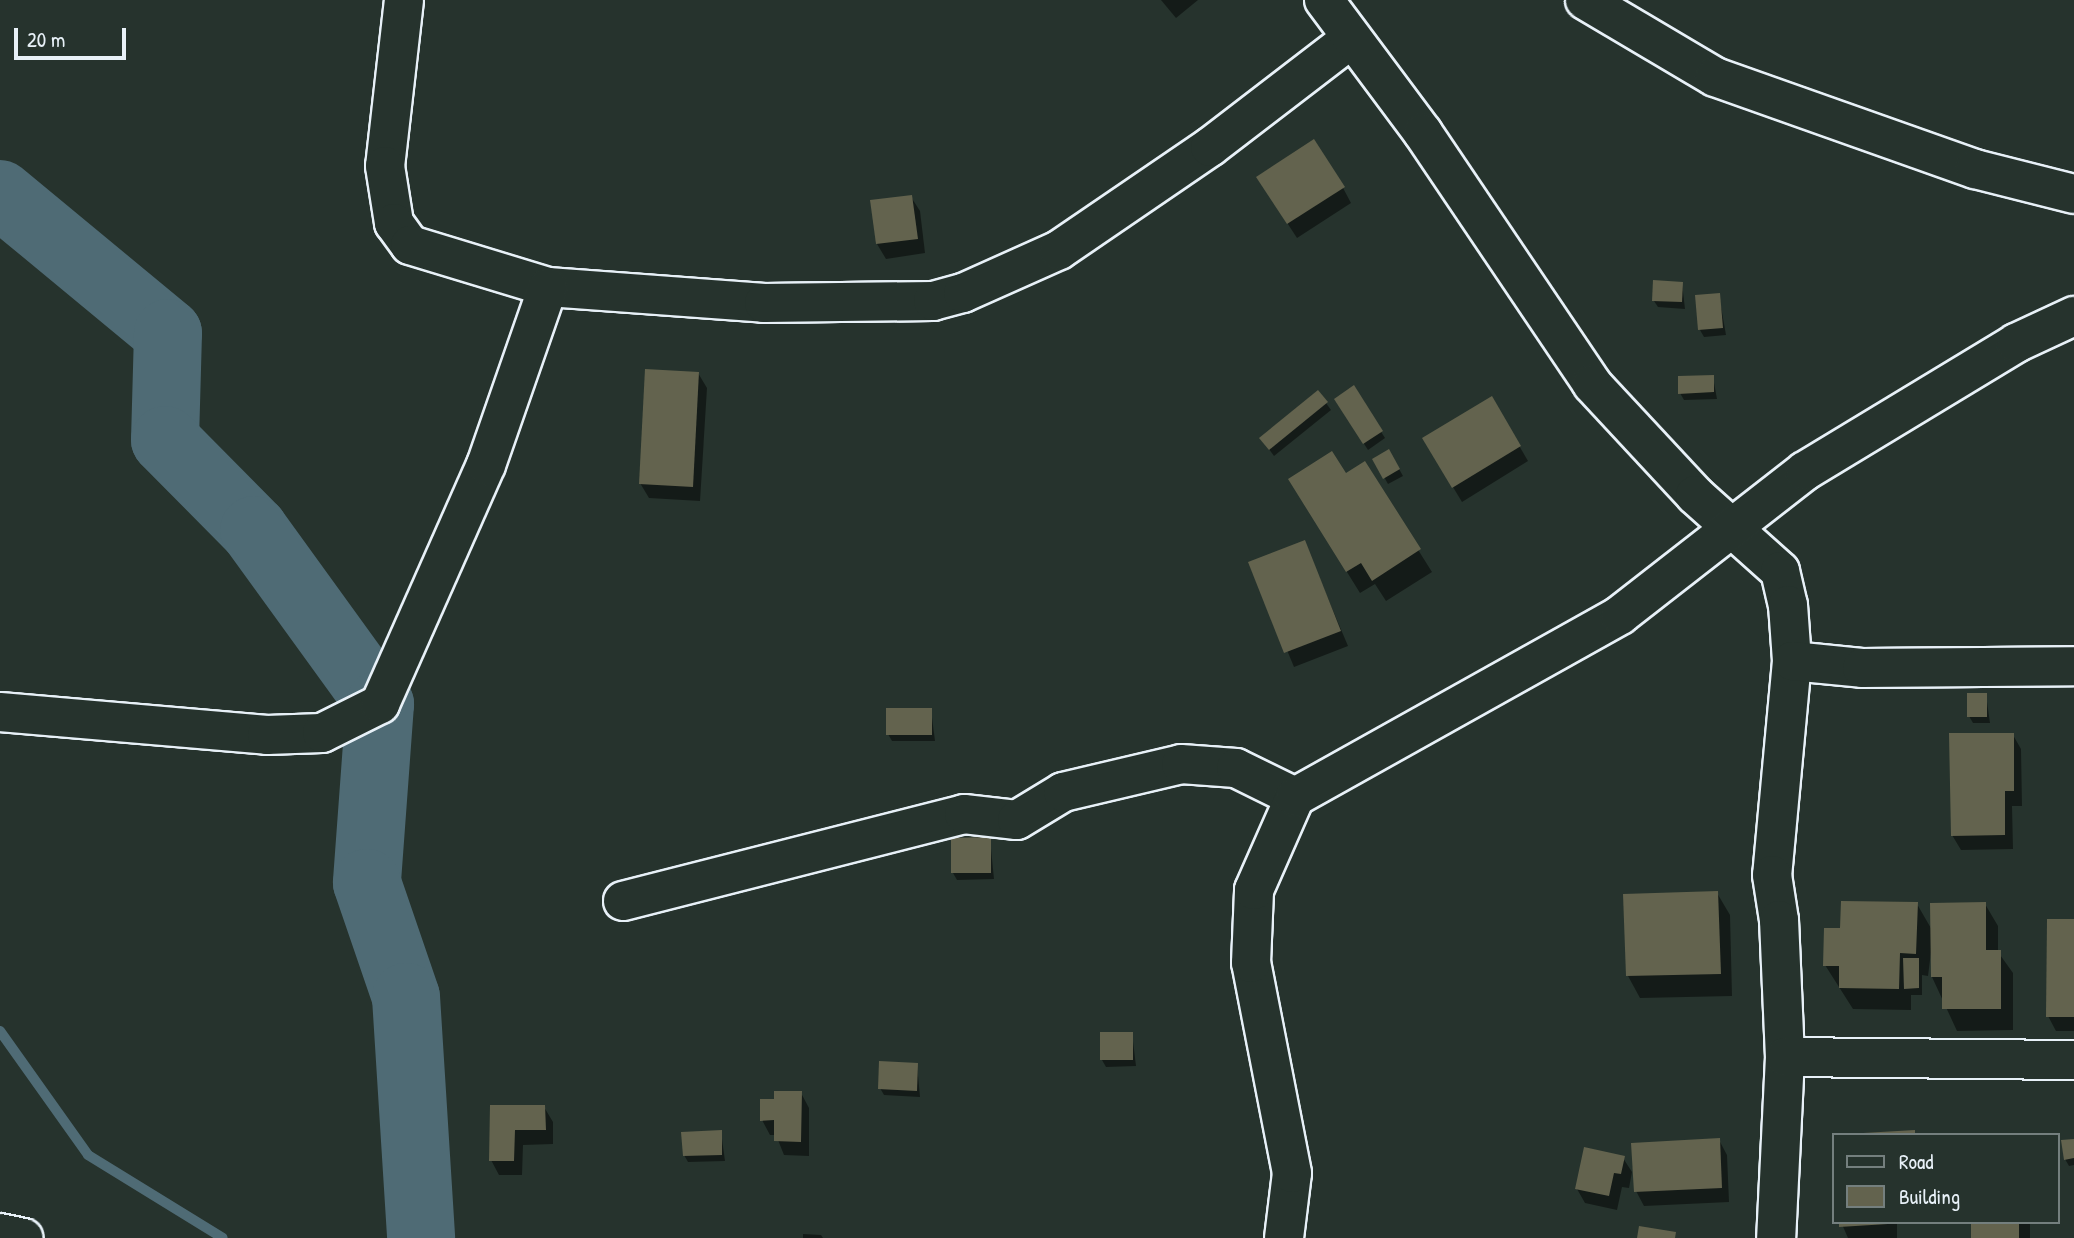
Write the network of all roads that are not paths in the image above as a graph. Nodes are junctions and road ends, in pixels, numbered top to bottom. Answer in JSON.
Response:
{"nodes":[{"id":1,"x":404,"y":0,"type":"edge"},
{"id":2,"x":1324,"y":0,"type":"edge"},
{"id":3,"x":1594,"y":2,"type":"edge"},
{"id":4,"x":1351,"y":39,"type":"junction"},
{"id":5,"x":2074,"y":194,"type":"edge"},
{"id":6,"x":548,"y":287,"type":"junction"},
{"id":7,"x":2074,"y":316,"type":"edge"},
{"id":8,"x":1736,"y":529,"type":"junction"},
{"id":9,"x":1792,"y":661,"type":"junction"},
{"id":10,"x":2074,"y":666,"type":"edge"},
{"id":11,"x":0,"y":712,"type":"edge"},
{"id":12,"x":1296,"y":797,"type":"junction"},
{"id":13,"x":623,"y":901,"type":"dead end"},
{"id":14,"x":1785,"y":1056,"type":"junction"},
{"id":15,"x":2074,"y":1060,"type":"edge"},
{"id":16,"x":0,"y":1233,"type":"edge"},
{"id":17,"x":23,"y":1238,"type":"edge"},
{"id":18,"x":1284,"y":1238,"type":"edge"},
{"id":19,"x":1776,"y":1238,"type":"edge"}],
"edges":[{"from":1,"to":6,"type":"street"},
{"from":2,"to":4,"type":"street"},
{"from":3,"to":5,"type":"street"},
{"from":4,"to":6,"type":"street"},
{"from":4,"to":8,"type":"street"},
{"from":6,"to":11,"type":"street"},
{"from":7,"to":8,"type":"street"},
{"from":8,"to":9,"type":"street"},
{"from":8,"to":12,"type":"street"},
{"from":9,"to":10,"type":"street"},
{"from":9,"to":14,"type":"street"},
{"from":12,"to":13,"type":"street"},
{"from":12,"to":18,"type":"street"},
{"from":14,"to":15,"type":"street"},
{"from":14,"to":19,"type":"street"},
{"from":16,"to":17,"type":"street"}]}
